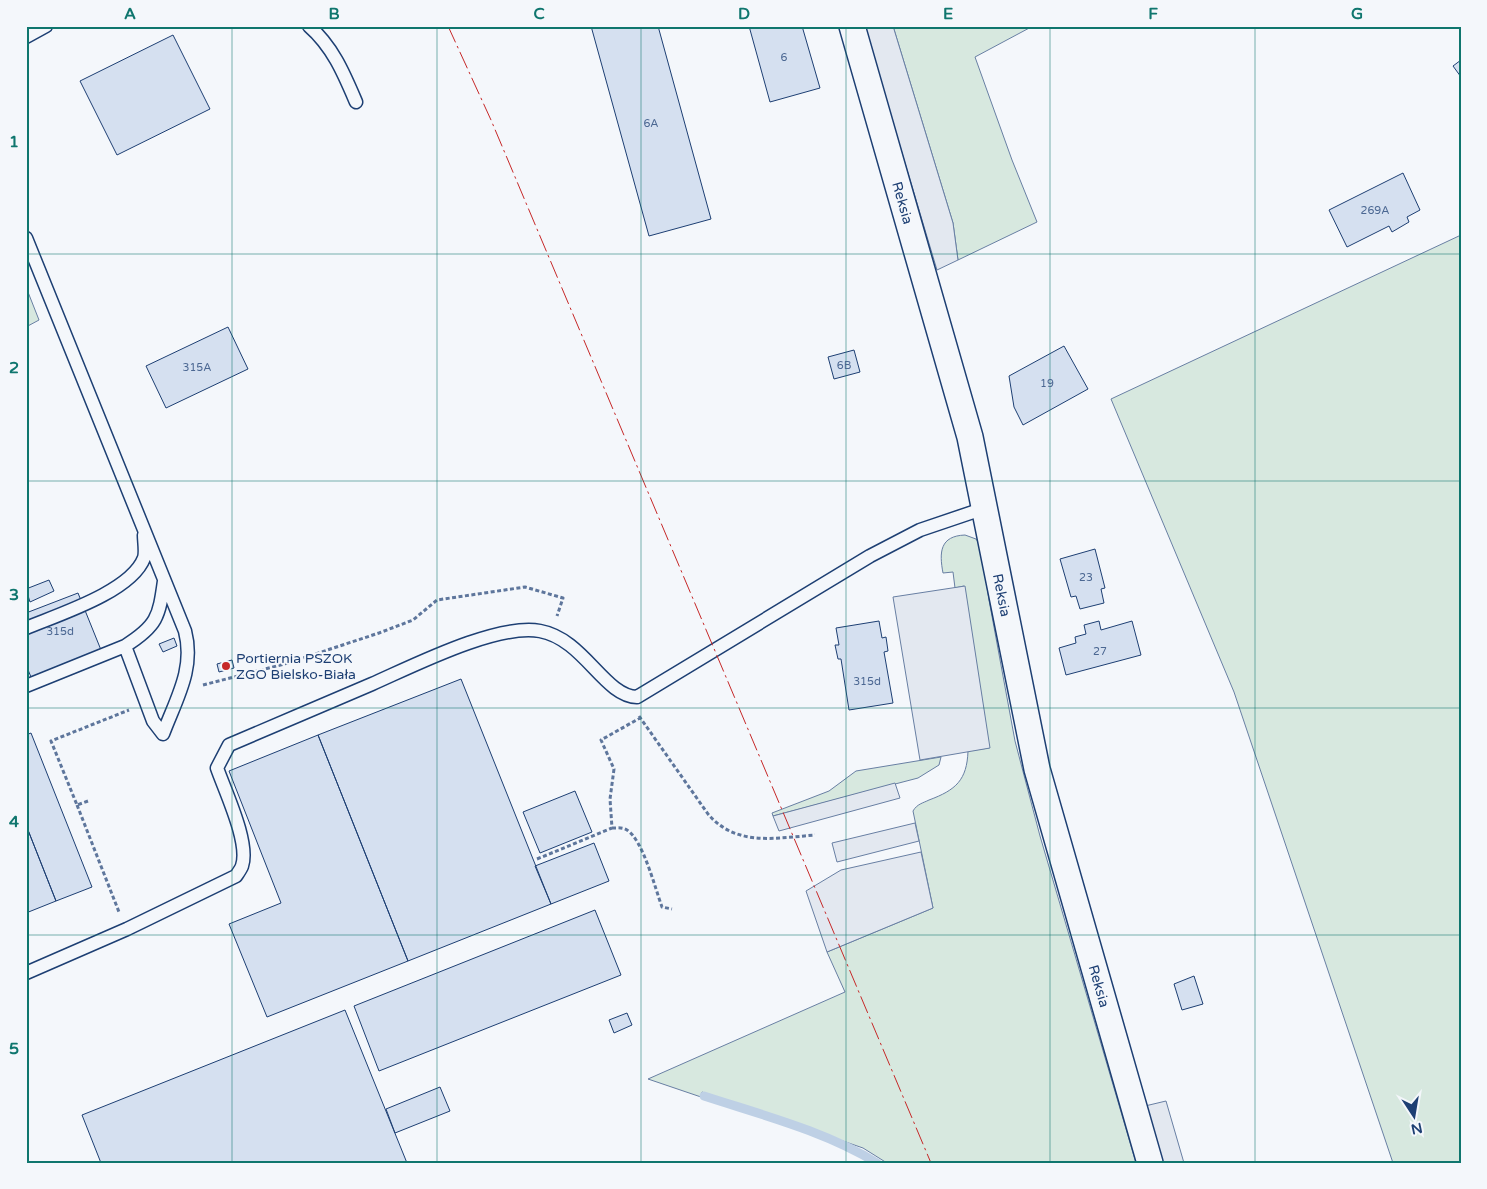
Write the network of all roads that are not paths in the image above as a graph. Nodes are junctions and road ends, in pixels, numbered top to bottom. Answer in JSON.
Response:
{"nodes":[{"id":1,"x":46,"y":26,"type":"edge"},
{"id":2,"x":309,"y":26,"type":"edge"},
{"id":3,"x":852,"y":26,"type":"edge"},
{"id":4,"x":26,"y":37,"type":"edge"},
{"id":5,"x":356,"y":102,"type":"dead end"},
{"id":6,"x":26,"y":238,"type":"edge"},
{"id":7,"x":985,"y":508,"type":"junction"},
{"id":8,"x":144,"y":528,"type":"junction"},
{"id":9,"x":164,"y":580,"type":"junction"},
{"id":10,"x":26,"y":628,"type":"edge"},
{"id":11,"x":125,"y":646,"type":"junction"},
{"id":12,"x":26,"y":686,"type":"edge"},
{"id":13,"x":26,"y":973,"type":"edge"},
{"id":14,"x":1150,"y":1163,"type":"edge"}],
"edges":[{"from":1,"to":4,"type":"lane"},
{"from":2,"to":5,"type":"lane"},
{"from":3,"to":7,"type":"street","name":"Reksia"},
{"from":6,"to":8,"type":"lane"},
{"from":7,"to":13,"type":"lane"},
{"from":7,"to":14,"type":"street","name":"Reksia"},
{"from":8,"to":9,"type":"lane"},
{"from":8,"to":10,"type":"lane"},
{"from":9,"to":11,"type":"lane"},
{"from":9,"to":11,"type":"lane"},
{"from":11,"to":12,"type":"lane"}]}
